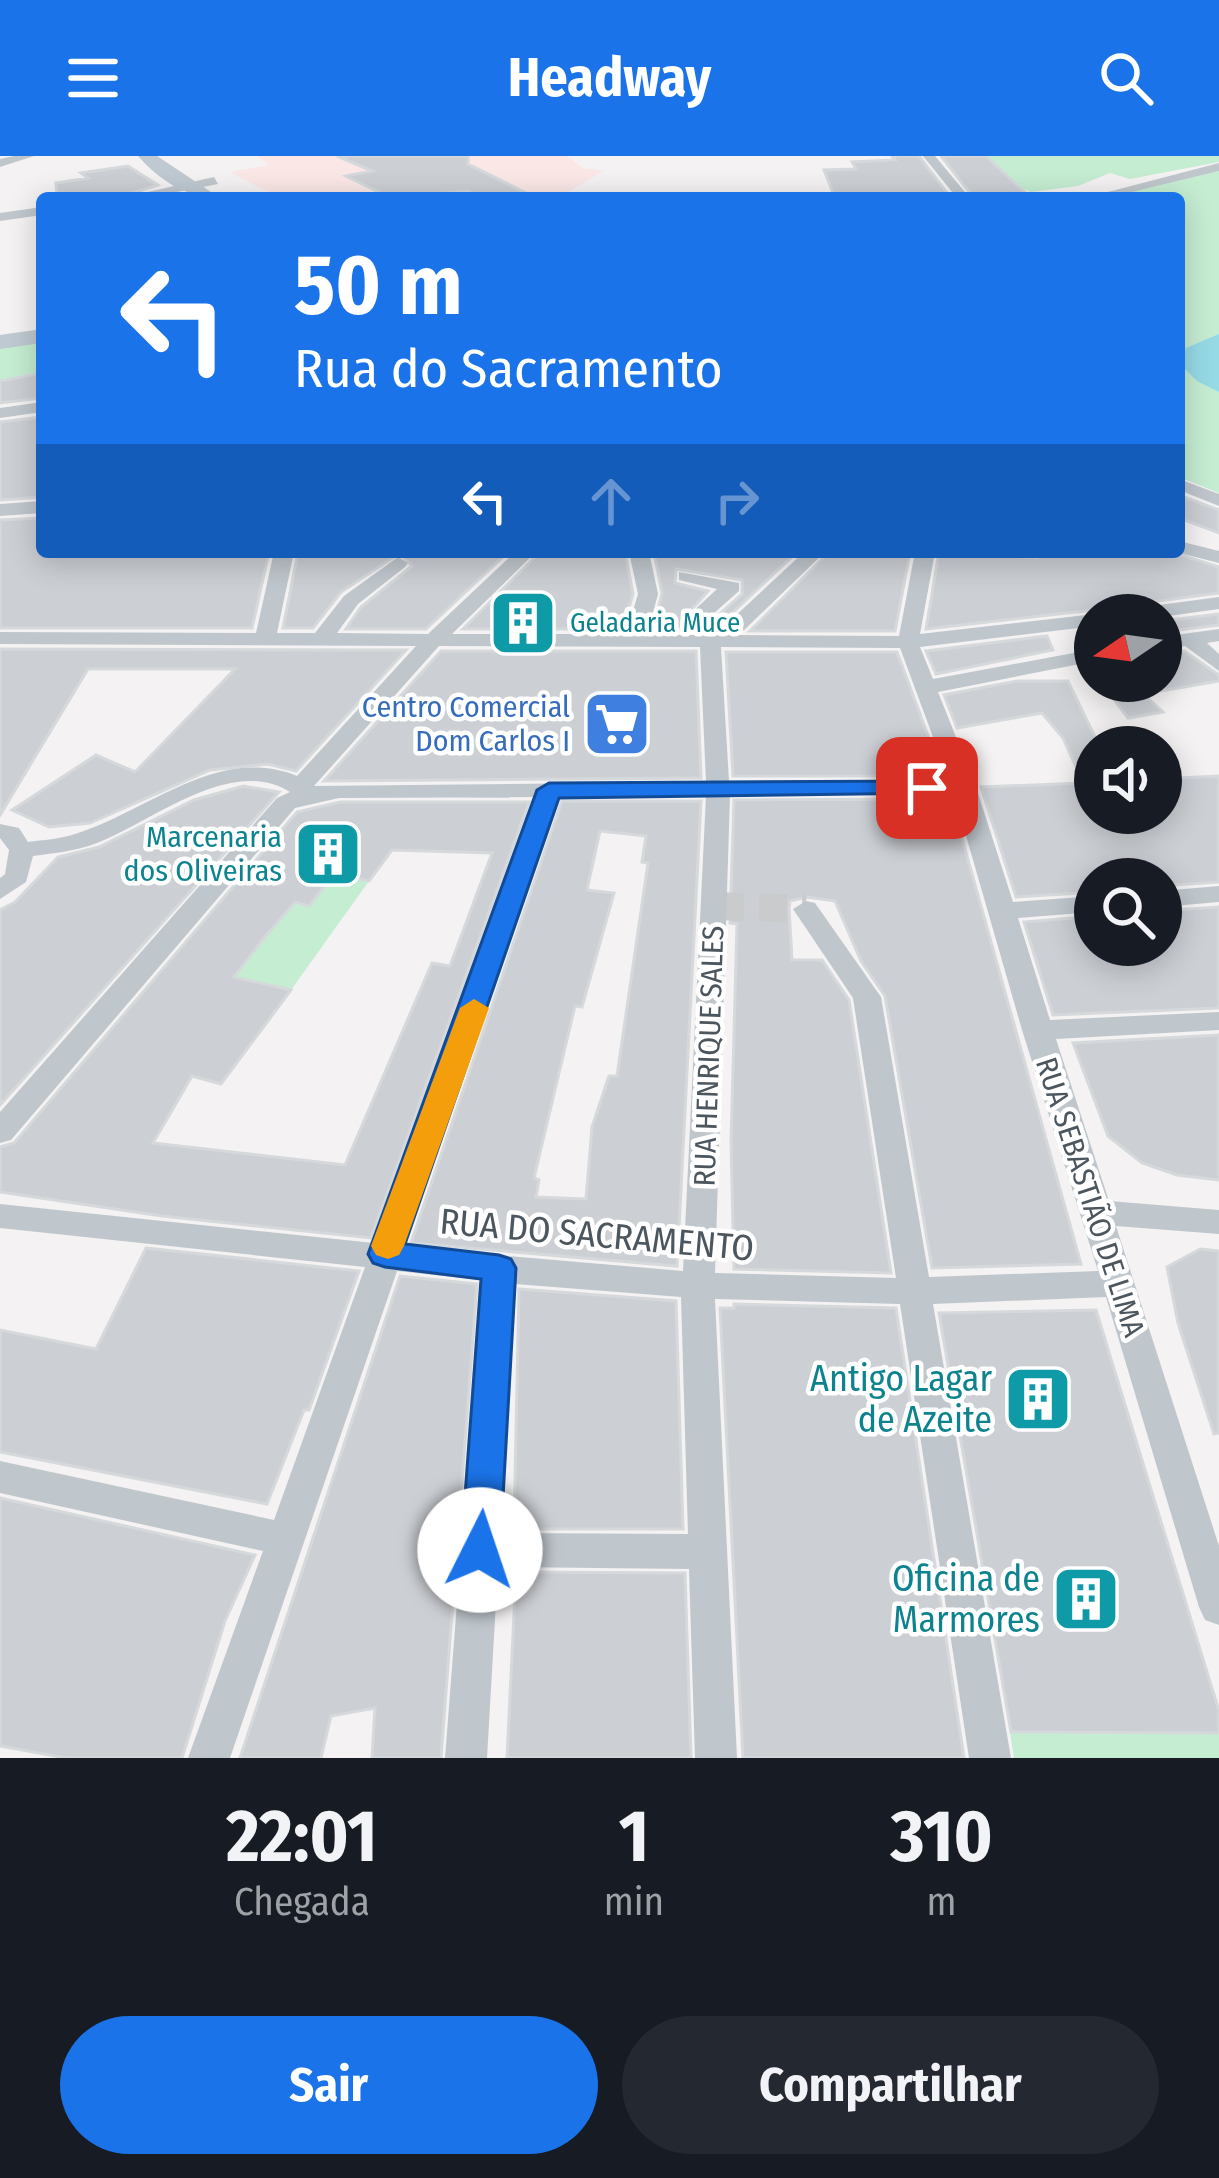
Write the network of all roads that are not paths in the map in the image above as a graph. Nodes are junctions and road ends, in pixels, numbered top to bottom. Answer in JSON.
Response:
{"nodes":[{"id":1,"x":28,"y":156,"type":"edge"},
{"id":2,"x":147,"y":156,"type":"edge"},
{"id":3,"x":929,"y":156,"type":"edge"},
{"id":4,"x":0,"y":163,"type":"edge"},
{"id":5,"x":1219,"y":167,"type":"edge"},
{"id":6,"x":187,"y":186,"type":"junction"},
{"id":7,"x":212,"y":190,"type":"edge"},
{"id":8,"x":157,"y":192,"type":"edge"},
{"id":9,"x":959,"y":192,"type":"edge"},
{"id":10,"x":1116,"y":192,"type":"edge"},
{"id":11,"x":36,"y":213,"type":"edge"},
{"id":12,"x":0,"y":217,"type":"edge"},
{"id":13,"x":36,"y":337,"type":"edge"},
{"id":14,"x":0,"y":342,"type":"edge"},
{"id":15,"x":36,"y":408,"type":"edge"},
{"id":16,"x":0,"y":413,"type":"edge"},
{"id":17,"x":1185,"y":486,"type":"edge"},
{"id":18,"x":1219,"y":500,"type":"edge"},
{"id":19,"x":35,"y":507,"type":"edge"},
{"id":20,"x":0,"y":510,"type":"edge"},
{"id":21,"x":1185,"y":548,"type":"edge"},
{"id":22,"x":1219,"y":557,"type":"edge"},
{"id":23,"x":283,"y":558,"type":"edge"},
{"id":24,"x":520,"y":558,"type":"edge"},
{"id":25,"x":640,"y":558,"type":"edge"},
{"id":26,"x":808,"y":558,"type":"edge"},
{"id":27,"x":925,"y":558,"type":"edge"},
{"id":28,"x":398,"y":563,"type":"dead end"},
{"id":29,"x":648,"y":593,"type":"junction"},
{"id":30,"x":1219,"y":603,"type":"edge"},
{"id":31,"x":1182,"y":608,"type":"edge"},
{"id":32,"x":1074,"y":622,"type":"edge"},
{"id":33,"x":734,"y":626,"type":"junction"},
{"id":34,"x":1219,"y":635,"type":"edge"},
{"id":35,"x":0,"y":638,"type":"edge"},
{"id":36,"x":1190,"y":638,"type":"junction"},
{"id":37,"x":1182,"y":639,"type":"edge"},
{"id":38,"x":266,"y":640,"type":"junction"},
{"id":39,"x":321,"y":640,"type":"junction"},
{"id":40,"x":432,"y":641,"type":"junction"},
{"id":41,"x":635,"y":641,"type":"junction"},
{"id":42,"x":710,"y":642,"type":"junction"},
{"id":43,"x":908,"y":642,"type":"junction"},
{"id":44,"x":1074,"y":660,"type":"edge"},
{"id":45,"x":1219,"y":665,"type":"edge"},
{"id":46,"x":923,"y":688,"type":"junction"},
{"id":47,"x":964,"y":787,"type":"junction"},
{"id":48,"x":306,"y":790,"type":"junction"},
{"id":49,"x":549,"y":790,"type":"junction"},
{"id":50,"x":718,"y":790,"type":"junction"},
{"id":51,"x":0,"y":831,"type":"edge"},
{"id":52,"x":21,"y":850,"type":"junction"},
{"id":53,"x":0,"y":891,"type":"edge"},
{"id":54,"x":1219,"y":894,"type":"edge"},
{"id":55,"x":1182,"y":897,"type":"edge"},
{"id":56,"x":1074,"y":906,"type":"edge"},
{"id":57,"x":806,"y":909,"type":"dead end"},
{"id":58,"x":1003,"y":911,"type":"junction"},
{"id":59,"x":1219,"y":1021,"type":"edge"},
{"id":60,"x":1036,"y":1030,"type":"junction"},
{"id":61,"x":0,"y":1132,"type":"edge"},
{"id":62,"x":1095,"y":1212,"type":"junction"},
{"id":63,"x":0,"y":1216,"type":"edge"},
{"id":64,"x":1219,"y":1222,"type":"edge"},
{"id":65,"x":385,"y":1254,"type":"junction"},
{"id":66,"x":499,"y":1268,"type":"junction"},
{"id":67,"x":699,"y":1283,"type":"junction"},
{"id":68,"x":1118,"y":1283,"type":"junction"},
{"id":69,"x":914,"y":1290,"type":"junction"},
{"id":70,"x":0,"y":1477,"type":"edge"},
{"id":71,"x":1208,"y":1532,"type":"edge"},
{"id":72,"x":285,"y":1539,"type":"junction"},
{"id":73,"x":480,"y":1550,"type":"junction"},
{"id":74,"x":706,"y":1552,"type":"junction"},
{"id":75,"x":1219,"y":1607,"type":"edge"},
{"id":76,"x":209,"y":1758,"type":"edge"},
{"id":77,"x":466,"y":1758,"type":"edge"},
{"id":78,"x":716,"y":1758,"type":"edge"},
{"id":79,"x":990,"y":1758,"type":"edge"}],
"edges":[{"from":1,"to":4,"type":"street"},
{"from":2,"to":6,"type":"main road"},
{"from":3,"to":9,"type":"street"},
{"from":5,"to":10,"type":"street"},
{"from":6,"to":7,"type":"main road"},
{"from":6,"to":8,"type":"street"},
{"from":11,"to":12,"type":"street"},
{"from":13,"to":14,"type":"main road"},
{"from":15,"to":16,"type":"street"},
{"from":17,"to":18,"type":"street"},
{"from":19,"to":20,"type":"street"},
{"from":21,"to":22,"type":"street"},
{"from":23,"to":38,"type":"street"},
{"from":24,"to":40,"type":"street"},
{"from":25,"to":29,"type":"street"},
{"from":26,"to":33,"type":"street"},
{"from":27,"to":43,"type":"street"},
{"from":28,"to":39,"type":"street"},
{"from":29,"to":33,"type":"street"},
{"from":29,"to":41,"type":"street"},
{"from":30,"to":31,"type":"street"},
{"from":32,"to":43,"type":"street"},
{"from":33,"to":42,"type":"street"},
{"from":34,"to":36,"type":"street"},
{"from":35,"to":38,"type":"street"},
{"from":36,"to":37,"type":"street"},
{"from":36,"to":45,"type":"street"},
{"from":38,"to":39,"type":"street"},
{"from":39,"to":40,"type":"street"},
{"from":40,"to":41,"type":"street"},
{"from":40,"to":48,"type":"street"},
{"from":41,"to":42,"type":"street"},
{"from":42,"to":43,"type":"street"},
{"from":42,"to":50,"type":"street","name":"RUA HENRIQUE SALES"},
{"from":43,"to":46,"type":"street","name":"RUA SEBASTIÃO DE LIMA"},
{"from":44,"to":46,"type":"street"},
{"from":46,"to":47,"type":"street","name":"RUA SEBASTIÃO DE LIMA"},
{"from":47,"to":50,"type":"street"},
{"from":47,"to":58,"type":"street","name":"RUA SEBASTIÃO DE LIMA"},
{"from":48,"to":49,"type":"street"},
{"from":48,"to":52,"type":"street"},
{"from":48,"to":61,"type":"street"},
{"from":49,"to":50,"type":"street"},
{"from":49,"to":65,"type":"street"},
{"from":50,"to":67,"type":"street","name":"RUA HENRIQUE SALES"},
{"from":51,"to":52,"type":"street"},
{"from":52,"to":53,"type":"street"},
{"from":54,"to":55,"type":"street"},
{"from":56,"to":58,"type":"street"},
{"from":57,"to":69,"type":"street"},
{"from":58,"to":60,"type":"street","name":"RUA SEBASTIÃO DE LIMA"},
{"from":59,"to":60,"type":"street"},
{"from":60,"to":62,"type":"street","name":"RUA SEBASTIÃO DE LIMA"},
{"from":62,"to":64,"type":"street"},
{"from":62,"to":68,"type":"street","name":"RUA SEBASTIÃO DE LIMA"},
{"from":63,"to":65,"type":"street","name":"RUA DO SACRAMENTO"},
{"from":65,"to":66,"type":"street","name":"RUA DO SACRAMENTO"},
{"from":65,"to":72,"type":"street"},
{"from":66,"to":67,"type":"street","name":"RUA DO SACRAMENTO"},
{"from":66,"to":73,"type":"street"},
{"from":67,"to":69,"type":"street","name":"RUA DO SACRAMENTO"},
{"from":67,"to":74,"type":"street","name":"RUA HENRIQUE SALES"},
{"from":68,"to":69,"type":"street","name":"RUA DO SACRAMENTO"},
{"from":68,"to":71,"type":"street","name":"RUA SEBASTIÃO DE LIMA"},
{"from":69,"to":79,"type":"street"},
{"from":70,"to":72,"type":"street"},
{"from":71,"to":75,"type":"street","name":"RUA SEBASTIÃO DE LIMA"},
{"from":72,"to":76,"type":"street"},
{"from":73,"to":74,"type":"street"},
{"from":73,"to":77,"type":"street"},
{"from":74,"to":78,"type":"street","name":"RUA HENRIQUE SALES"}]}
